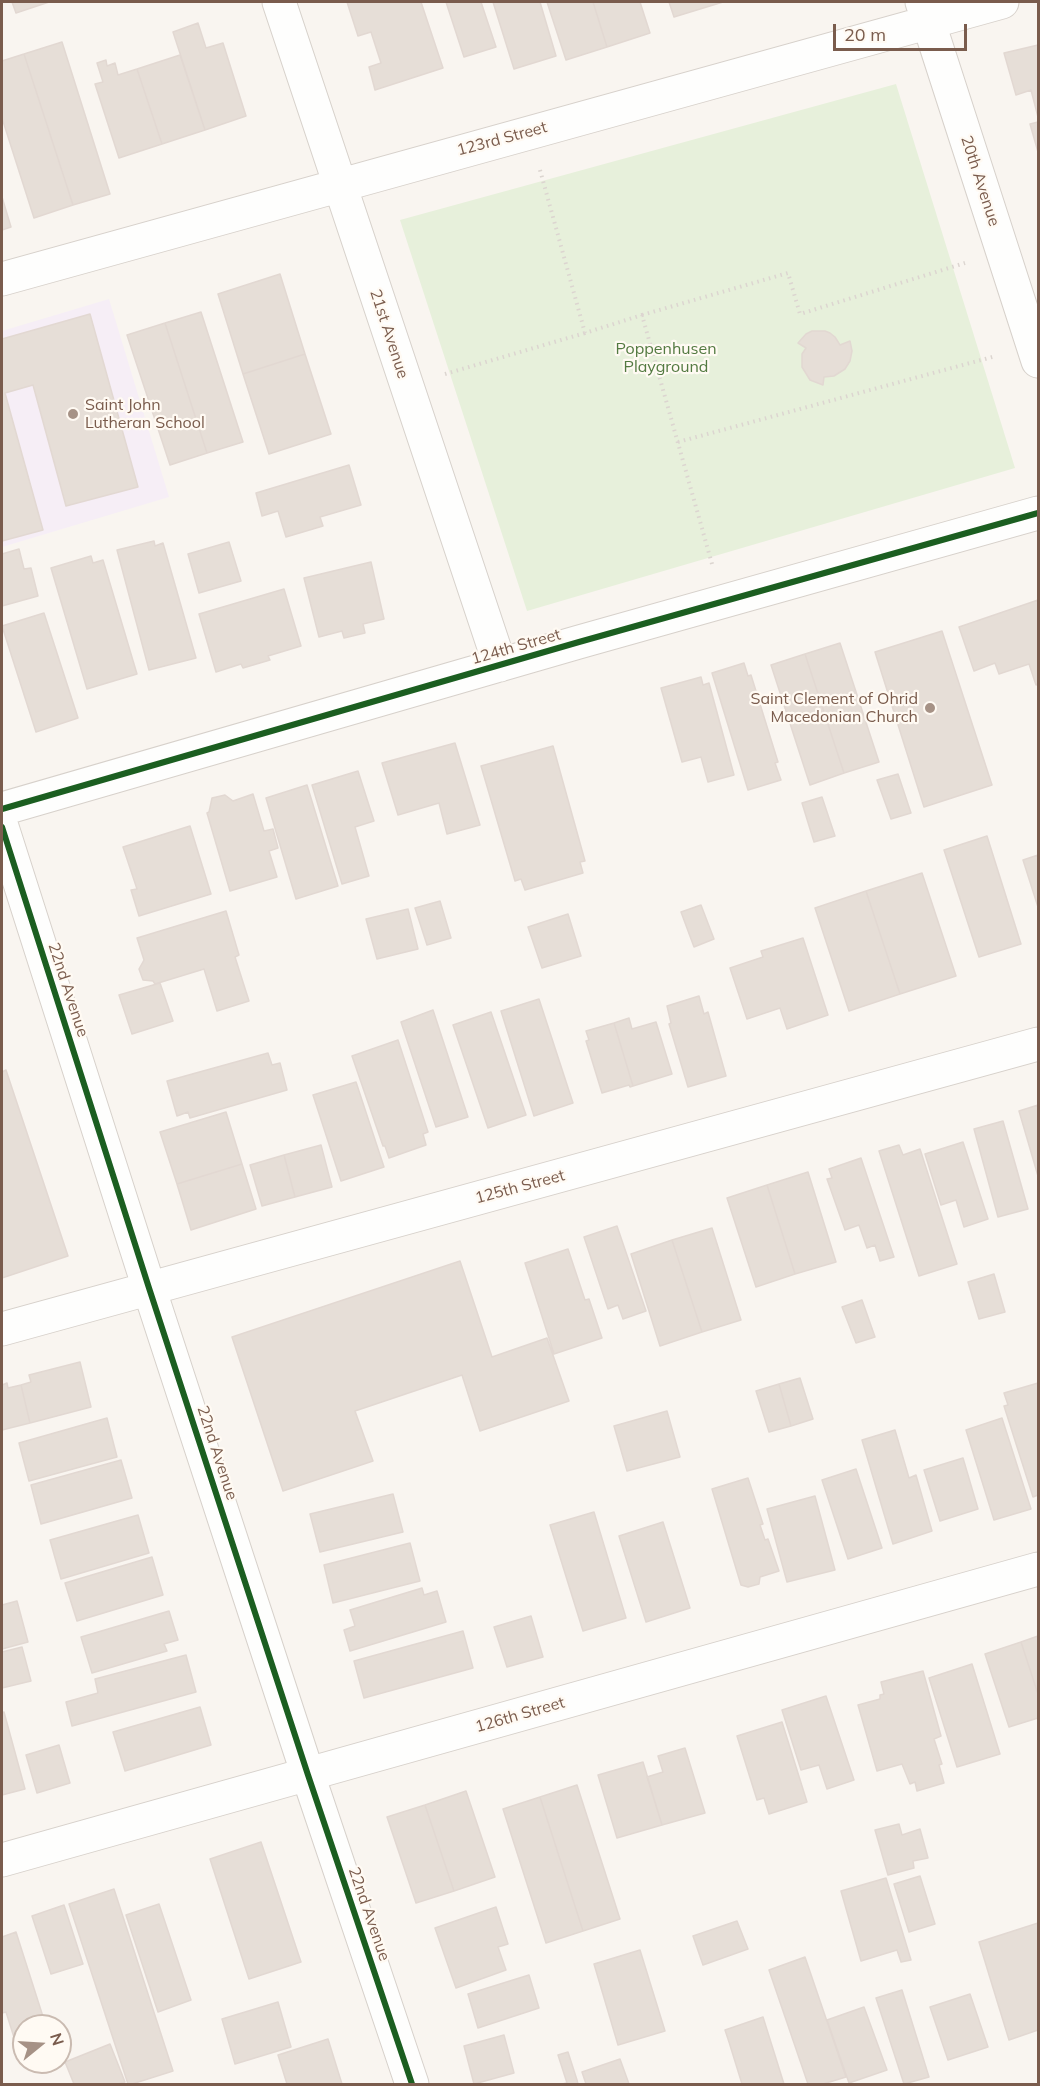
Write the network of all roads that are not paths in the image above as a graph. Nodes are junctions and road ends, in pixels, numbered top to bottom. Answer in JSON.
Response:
{"nodes":[{"id":1,"x":279,"y":2,"type":"edge"},
{"id":2,"x":1002,"y":2,"type":"edge"},
{"id":3,"x":926,"y":12,"type":"edge"},
{"id":4,"x":339,"y":184,"type":"junction"},
{"id":5,"x":2,"y":279,"type":"edge"},
{"id":6,"x":1038,"y":361,"type":"edge"},
{"id":7,"x":1038,"y":513,"type":"edge"},
{"id":8,"x":500,"y":665,"type":"junction"},
{"id":9,"x":2,"y":809,"type":"edge"},
{"id":10,"x":2,"y":827,"type":"edge"},
{"id":11,"x":1038,"y":1044,"type":"edge"},
{"id":12,"x":149,"y":1288,"type":"junction"},
{"id":13,"x":2,"y":1329,"type":"edge"},
{"id":14,"x":1038,"y":1569,"type":"edge"},
{"id":15,"x":308,"y":1775,"type":"junction"},
{"id":16,"x":2,"y":1860,"type":"edge"},
{"id":17,"x":412,"y":2085,"type":"edge"}],
"edges":[{"from":1,"to":4,"type":"street","name":"21st Avenue"},
{"from":2,"to":3,"type":"street","name":"123rd Street"},
{"from":3,"to":4,"type":"street","name":"123rd Street"},
{"from":3,"to":6,"type":"street","name":"20th Avenue"},
{"from":4,"to":5,"type":"street","name":"123rd Street"},
{"from":4,"to":8,"type":"street","name":"21st Avenue"},
{"from":7,"to":8,"type":"street","name":"124th Street"},
{"from":8,"to":9,"type":"street","name":"124th Street"},
{"from":10,"to":12,"type":"street","name":"22nd Avenue"},
{"from":11,"to":12,"type":"street","name":"125th Street"},
{"from":12,"to":13,"type":"street","name":"125th Street"},
{"from":12,"to":15,"type":"street","name":"22nd Avenue"},
{"from":14,"to":15,"type":"street","name":"126th Street"},
{"from":15,"to":16,"type":"street","name":"126th Street"},
{"from":15,"to":17,"type":"street","name":"22nd Avenue"}]}
